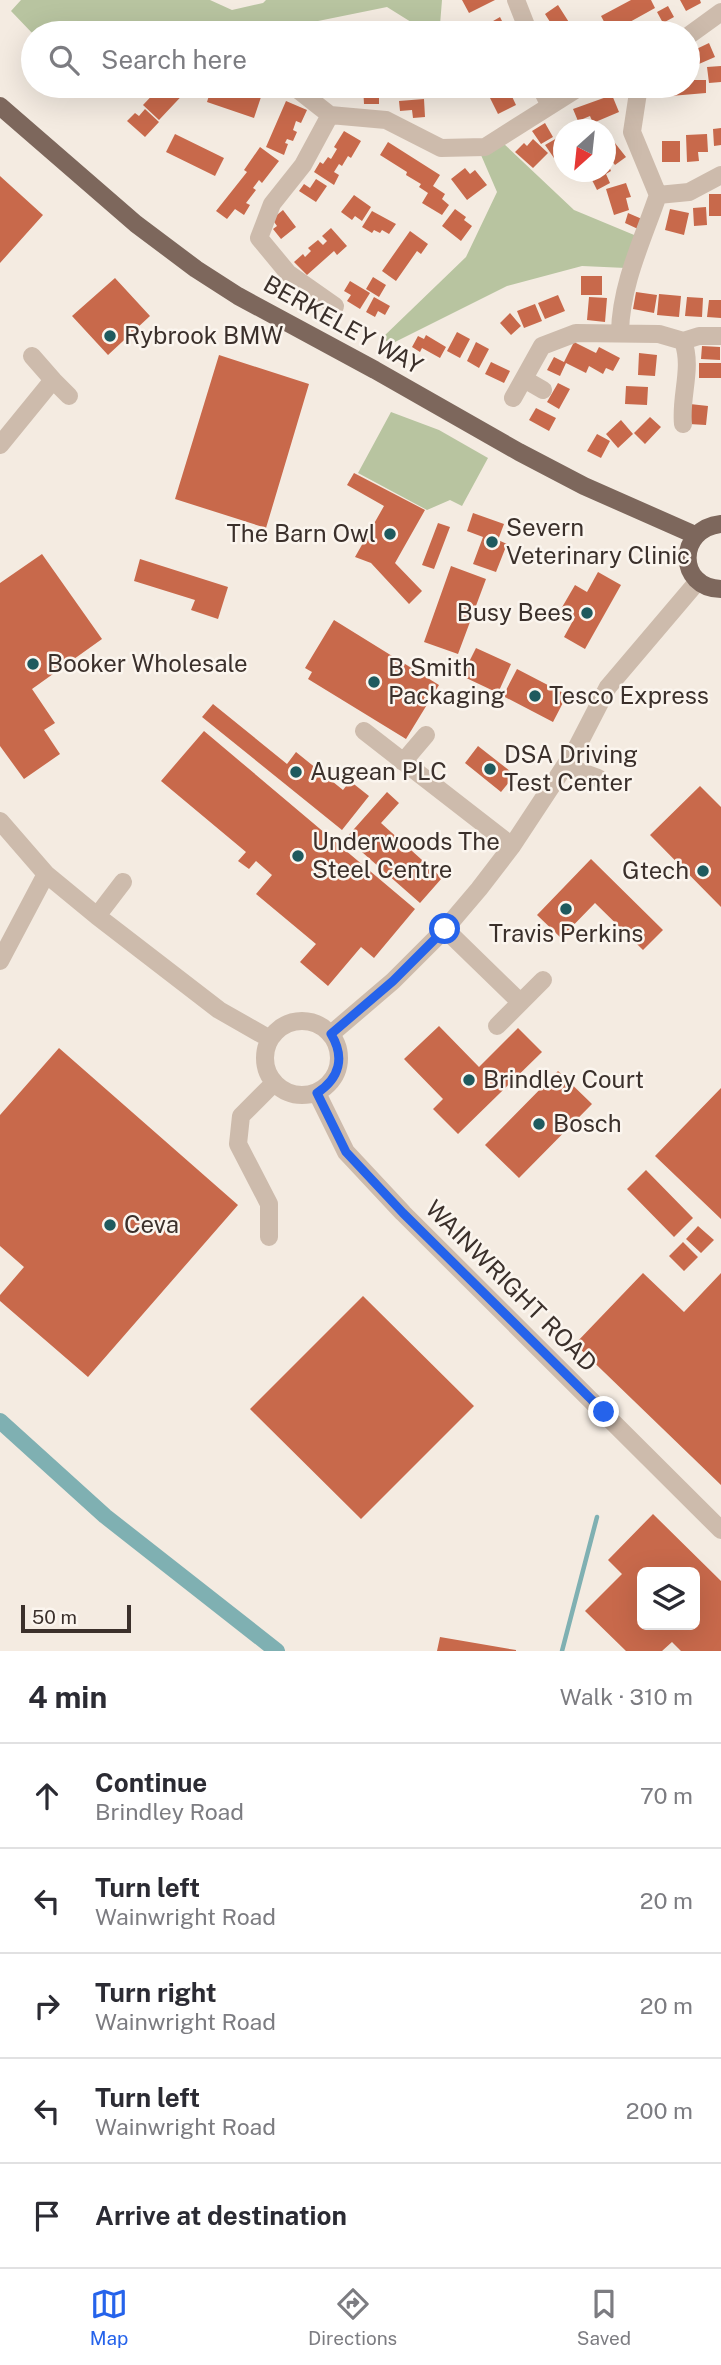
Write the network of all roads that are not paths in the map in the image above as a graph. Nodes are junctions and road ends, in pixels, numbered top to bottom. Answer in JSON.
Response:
{"nodes":[{"id":1,"x":516,"y":0,"type":"edge"},
{"id":2,"x":721,"y":12,"type":"edge"},
{"id":3,"x":524,"y":21,"type":"edge"},
{"id":4,"x":700,"y":27,"type":"edge"},
{"id":5,"x":308,"y":98,"type":"edge"},
{"id":6,"x":546,"y":98,"type":"edge"},
{"id":7,"x":563,"y":98,"type":"edge"},
{"id":8,"x":637,"y":98,"type":"edge"},
{"id":9,"x":0,"y":106,"type":"edge"},
{"id":10,"x":550,"y":106,"type":"junction"},
{"id":11,"x":330,"y":115,"type":"junction"},
{"id":12,"x":721,"y":175,"type":"edge"},
{"id":13,"x":658,"y":195,"type":"junction"},
{"id":14,"x":335,"y":306,"type":"dead end"},
{"id":15,"x":620,"y":332,"type":"junction"},
{"id":16,"x":721,"y":337,"type":"edge"},
{"id":17,"x":683,"y":341,"type":"junction"},
{"id":18,"x":32,"y":356,"type":"dead end"},
{"id":19,"x":524,"y":379,"type":"junction"},
{"id":20,"x":53,"y":380,"type":"junction"},
{"id":21,"x":543,"y":390,"type":"dead end"},
{"id":22,"x":69,"y":396,"type":"dead end"},
{"id":23,"x":513,"y":398,"type":"dead end"},
{"id":24,"x":683,"y":424,"type":"dead end"},
{"id":25,"x":0,"y":445,"type":"edge"},
{"id":26,"x":721,"y":524,"type":"edge"},
{"id":27,"x":695,"y":535,"type":"junction"},
{"id":28,"x":698,"y":581,"type":"junction"},
{"id":29,"x":721,"y":589,"type":"edge"},
{"id":30,"x":364,"y":731,"type":"dead end"},
{"id":31,"x":426,"y":735,"type":"dead end"},
{"id":32,"x":403,"y":762,"type":"junction"},
{"id":33,"x":565,"y":766,"type":"junction"},
{"id":34,"x":598,"y":778,"type":"dead end"},
{"id":35,"x":0,"y":821,"type":"edge"},
{"id":36,"x":512,"y":846,"type":"junction"},
{"id":37,"x":46,"y":874,"type":"junction"},
{"id":38,"x":123,"y":882,"type":"dead end"},
{"id":39,"x":97,"y":916,"type":"junction"},
{"id":40,"x":445,"y":929,"type":"junction"},
{"id":41,"x":0,"y":961,"type":"edge"},
{"id":42,"x":543,"y":980,"type":"dead end"},
{"id":43,"x":520,"y":1002,"type":"junction"},
{"id":44,"x":497,"y":1026,"type":"dead end"},
{"id":45,"x":331,"y":1034,"type":"junction"},
{"id":46,"x":270,"y":1039,"type":"junction"},
{"id":47,"x":274,"y":1083,"type":"junction"},
{"id":48,"x":317,"y":1093,"type":"junction"},
{"id":49,"x":269,"y":1237,"type":"dead end"},
{"id":50,"x":721,"y":1530,"type":"edge"}],
"edges":[{"from":1,"to":3,"type":"street"},
{"from":2,"to":4,"type":"street"},
{"from":5,"to":11,"type":"street"},
{"from":6,"to":10,"type":"street"},
{"from":7,"to":10,"type":"street"},
{"from":8,"to":13,"type":"street"},
{"from":9,"to":27,"type":"main road","name":"BERKELEY WAY"},
{"from":10,"to":11,"type":"street"},
{"from":11,"to":14,"type":"street"},
{"from":12,"to":13,"type":"street"},
{"from":13,"to":15,"type":"street"},
{"from":15,"to":17,"type":"street"},
{"from":15,"to":19,"type":"street"},
{"from":16,"to":17,"type":"street"},
{"from":17,"to":24,"type":"street"},
{"from":18,"to":20,"type":"street"},
{"from":19,"to":21,"type":"street"},
{"from":19,"to":23,"type":"street"},
{"from":20,"to":22,"type":"street"},
{"from":20,"to":25,"type":"street"},
{"from":26,"to":27,"type":"main road"},
{"from":27,"to":28,"type":"main road"},
{"from":28,"to":29,"type":"main road"},
{"from":28,"to":33,"type":"street"},
{"from":30,"to":32,"type":"street"},
{"from":31,"to":32,"type":"street"},
{"from":32,"to":36,"type":"street"},
{"from":33,"to":34,"type":"street"},
{"from":33,"to":36,"type":"street"},
{"from":35,"to":37,"type":"street"},
{"from":36,"to":40,"type":"street"},
{"from":37,"to":39,"type":"street"},
{"from":37,"to":41,"type":"street"},
{"from":38,"to":39,"type":"street"},
{"from":39,"to":46,"type":"street"},
{"from":40,"to":43,"type":"street"},
{"from":40,"to":45,"type":"street"},
{"from":42,"to":43,"type":"street"},
{"from":43,"to":44,"type":"street"},
{"from":45,"to":46,"type":"street"},
{"from":45,"to":48,"type":"street"},
{"from":46,"to":47,"type":"street"},
{"from":47,"to":48,"type":"street"},
{"from":47,"to":49,"type":"street"},
{"from":48,"to":50,"type":"street","name":"WAINWRIGHT ROAD"}]}
